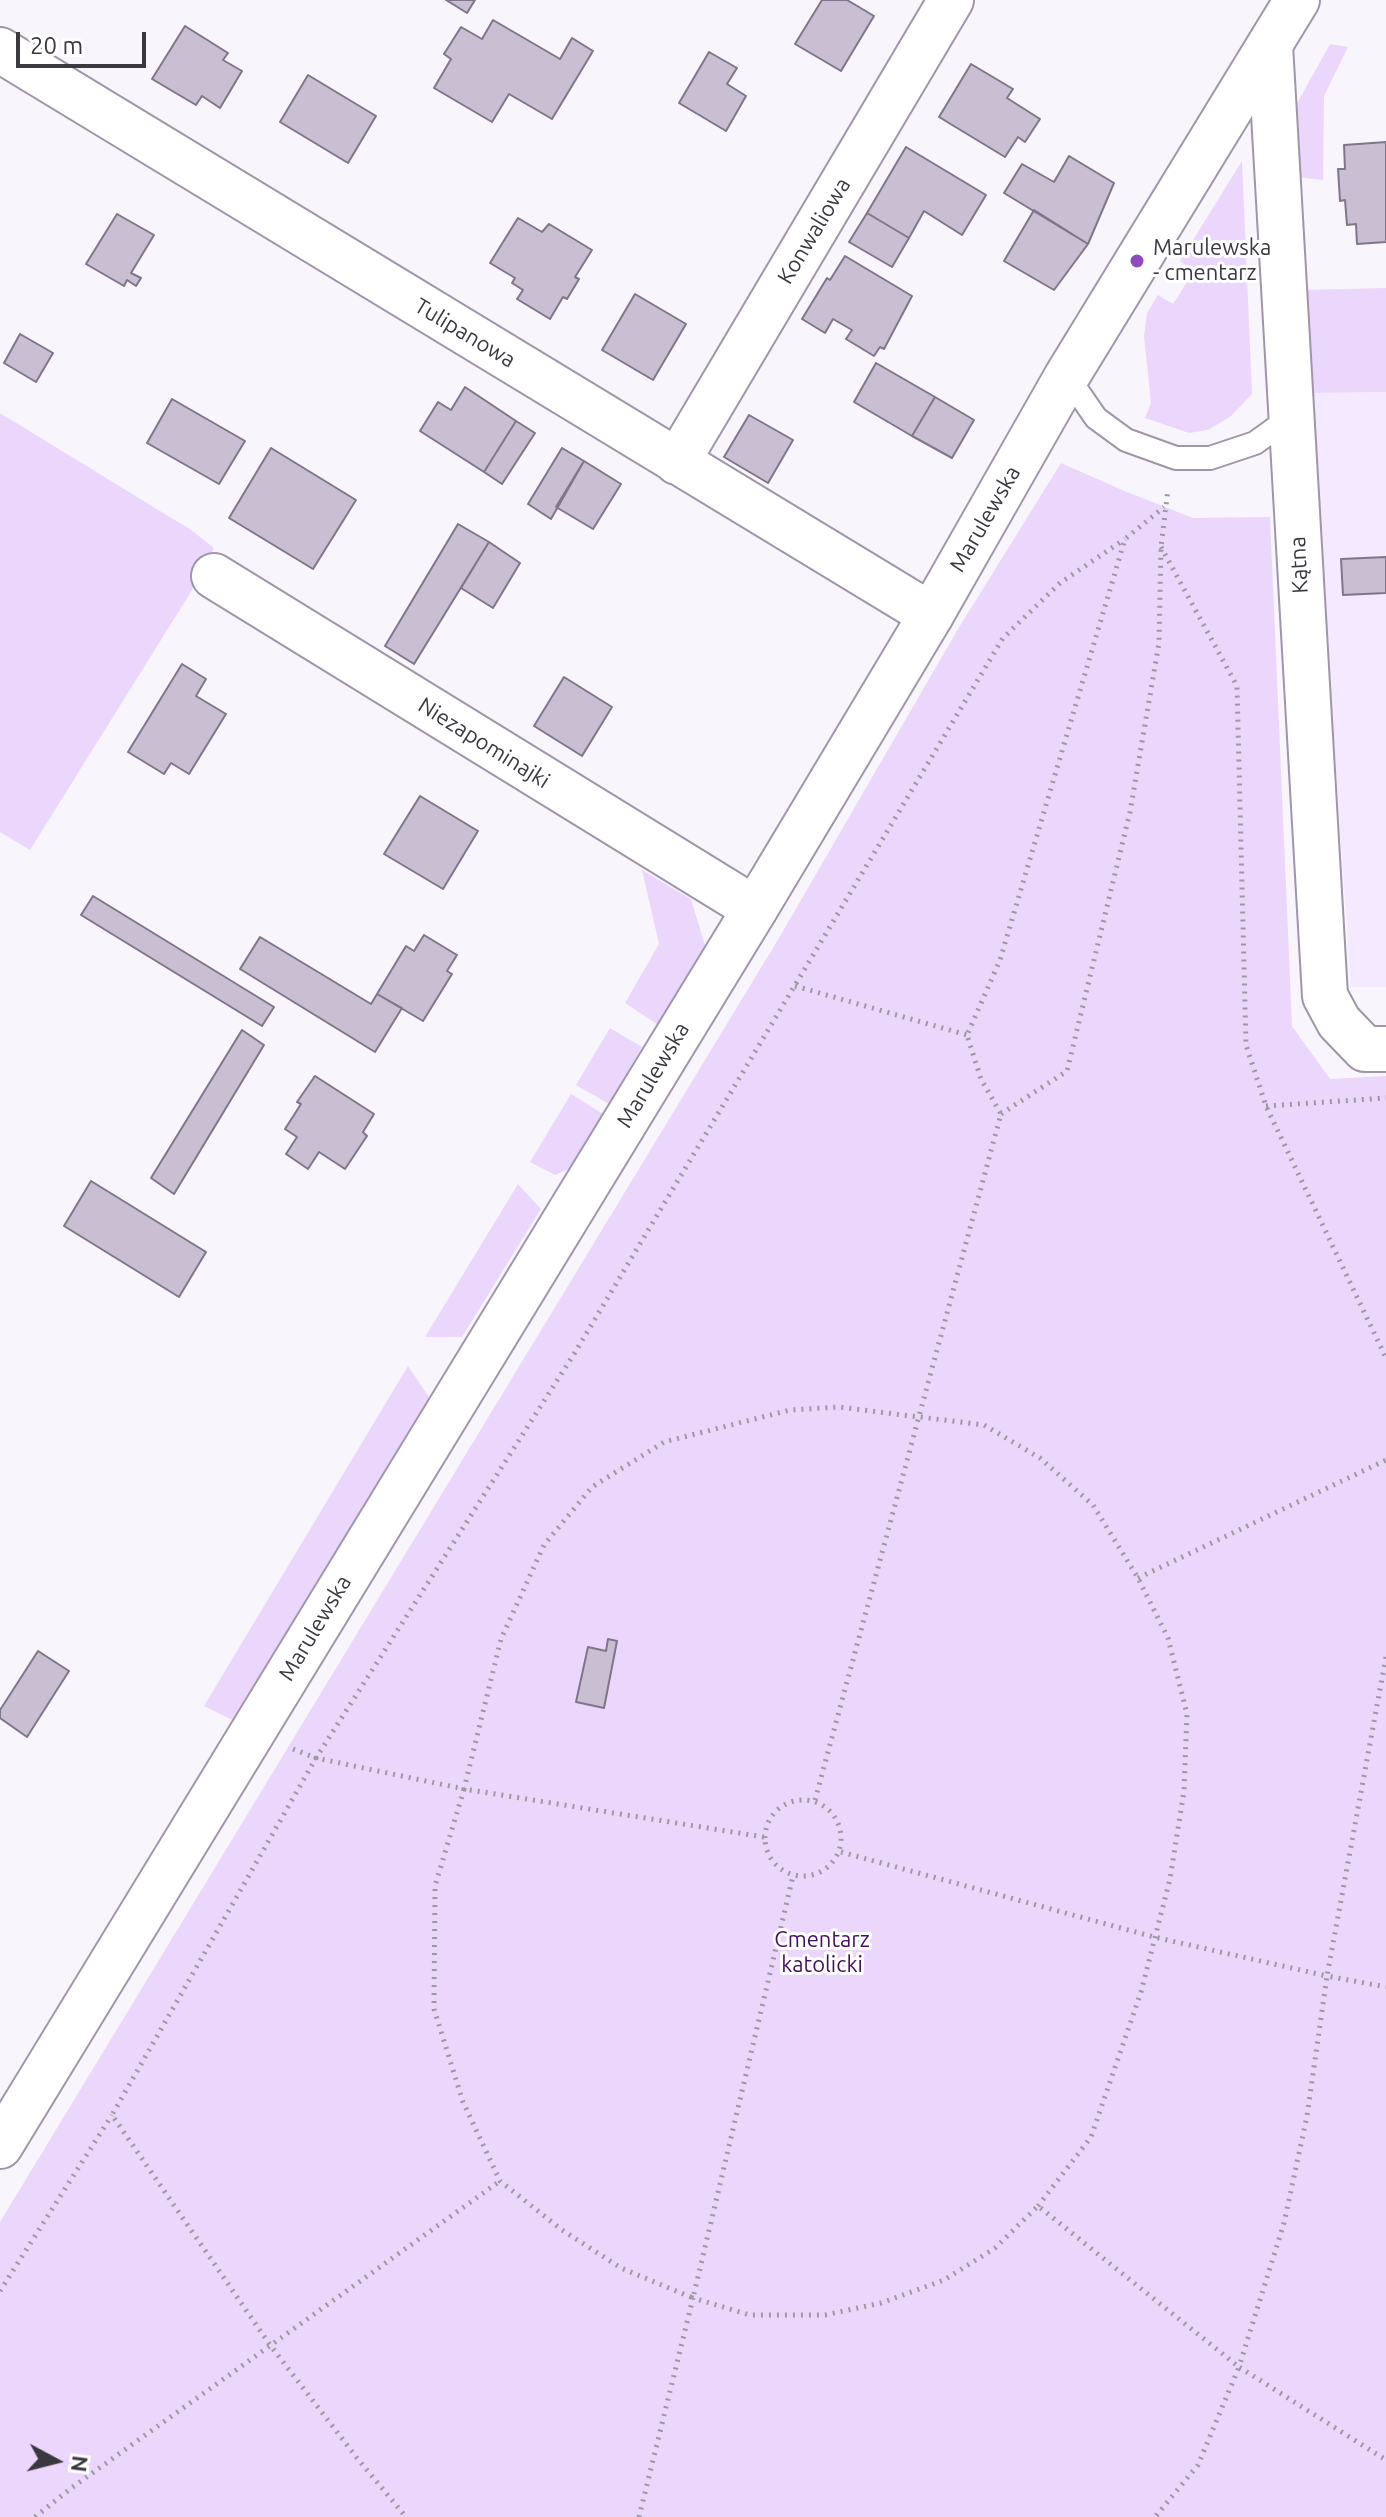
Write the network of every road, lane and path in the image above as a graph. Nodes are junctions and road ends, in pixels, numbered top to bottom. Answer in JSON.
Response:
{"nodes":[{"id":1,"x":951,"y":0,"type":"edge"},
{"id":2,"x":1297,"y":0,"type":"edge"},
{"id":3,"x":1270,"y":45,"type":"junction"},
{"id":4,"x":0,"y":50,"type":"edge"},
{"id":5,"x":1067,"y":376,"type":"junction"},
{"id":6,"x":1291,"y":417,"type":"junction"},
{"id":7,"x":1176,"y":458,"type":"junction"},
{"id":8,"x":677,"y":462,"type":"junction"},
{"id":9,"x":1164,"y":507,"type":"junction"},
{"id":10,"x":1125,"y":539,"type":"junction"},
{"id":11,"x":1161,"y":547,"type":"junction"},
{"id":12,"x":214,"y":576,"type":"dead end"},
{"id":13,"x":931,"y":615,"type":"junction"},
{"id":14,"x":755,"y":909,"type":"junction"},
{"id":15,"x":795,"y":986,"type":"junction"},
{"id":16,"x":967,"y":1035,"type":"junction"},
{"id":17,"x":1386,"y":1049,"type":"edge"},
{"id":18,"x":1386,"y":1098,"type":"edge"},
{"id":19,"x":1266,"y":1106,"type":"junction"},
{"id":20,"x":1001,"y":1114,"type":"junction"},
{"id":21,"x":1386,"y":1358,"type":"edge"},
{"id":22,"x":918,"y":1416,"type":"junction"},
{"id":23,"x":1386,"y":1460,"type":"edge"},
{"id":24,"x":1138,"y":1578,"type":"junction"},
{"id":25,"x":1386,"y":1657,"type":"edge"},
{"id":26,"x":253,"y":1730,"type":"junction"},
{"id":27,"x":316,"y":1758,"type":"junction"},
{"id":28,"x":464,"y":1789,"type":"junction"},
{"id":29,"x":815,"y":1800,"type":"junction"},
{"id":30,"x":764,"y":1837,"type":"junction"},
{"id":31,"x":841,"y":1852,"type":"junction"},
{"id":32,"x":793,"y":1876,"type":"junction"},
{"id":33,"x":1154,"y":1937,"type":"junction"},
{"id":34,"x":1327,"y":1976,"type":"junction"},
{"id":35,"x":1386,"y":1987,"type":"edge"},
{"id":36,"x":112,"y":2115,"type":"junction"},
{"id":37,"x":0,"y":2146,"type":"edge"},
{"id":38,"x":500,"y":2181,"type":"junction"},
{"id":39,"x":1038,"y":2206,"type":"junction"},
{"id":40,"x":0,"y":2291,"type":"edge"},
{"id":41,"x":693,"y":2298,"type":"junction"},
{"id":42,"x":270,"y":2345,"type":"junction"},
{"id":43,"x":1239,"y":2367,"type":"junction"},
{"id":44,"x":1386,"y":2460,"type":"edge"},
{"id":45,"x":35,"y":2517,"type":"edge"},
{"id":46,"x":406,"y":2517,"type":"edge"},
{"id":47,"x":639,"y":2517,"type":"edge"},
{"id":48,"x":1155,"y":2517,"type":"edge"}],
"edges":[{"from":1,"to":8,"type":"street","name":"Konwaliowa"},
{"from":2,"to":3,"type":"street","name":"Marulewska"},
{"from":3,"to":5,"type":"street","name":"Marulewska"},
{"from":3,"to":6,"type":"street","name":"Kątna"},
{"from":4,"to":8,"type":"street","name":"Tulipanowa"},
{"from":5,"to":7,"type":"lane"},
{"from":5,"to":13,"type":"street","name":"Marulewska"},
{"from":6,"to":7,"type":"lane"},
{"from":6,"to":17,"type":"street","name":"Kątna"},
{"from":7,"to":9,"type":"path"},
{"from":8,"to":13,"type":"street","name":"Tulipanowa"},
{"from":9,"to":10,"type":"path"},
{"from":9,"to":11,"type":"path"},
{"from":10,"to":15,"type":"path"},
{"from":10,"to":16,"type":"path"},
{"from":11,"to":19,"type":"path"},
{"from":11,"to":20,"type":"path"},
{"from":12,"to":14,"type":"street","name":"Niezapominajki"},
{"from":13,"to":14,"type":"street","name":"Marulewska"},
{"from":14,"to":26,"type":"street","name":"Marulewska"},
{"from":15,"to":16,"type":"path"},
{"from":15,"to":27,"type":"path"},
{"from":16,"to":20,"type":"path"},
{"from":18,"to":19,"type":"path"},
{"from":19,"to":21,"type":"path"},
{"from":20,"to":22,"type":"path"},
{"from":22,"to":24,"type":"path"},
{"from":22,"to":28,"type":"path"},
{"from":22,"to":29,"type":"path"},
{"from":23,"to":24,"type":"path"},
{"from":24,"to":33,"type":"path"},
{"from":25,"to":34,"type":"path"},
{"from":26,"to":27,"type":"path"},
{"from":26,"to":37,"type":"street","name":"Marulewska"},
{"from":27,"to":28,"type":"path"},
{"from":27,"to":36,"type":"path"},
{"from":28,"to":30,"type":"path"},
{"from":28,"to":38,"type":"path"},
{"from":29,"to":30,"type":"path"},
{"from":29,"to":31,"type":"path"},
{"from":30,"to":32,"type":"path"},
{"from":31,"to":32,"type":"path"},
{"from":31,"to":33,"type":"path"},
{"from":32,"to":41,"type":"path"},
{"from":33,"to":34,"type":"path"},
{"from":33,"to":39,"type":"path"},
{"from":34,"to":35,"type":"path"},
{"from":34,"to":43,"type":"path"},
{"from":36,"to":40,"type":"path"},
{"from":36,"to":42,"type":"path"},
{"from":38,"to":41,"type":"path"},
{"from":38,"to":42,"type":"path"},
{"from":39,"to":41,"type":"path"},
{"from":39,"to":43,"type":"path"},
{"from":41,"to":47,"type":"path"},
{"from":42,"to":45,"type":"path"},
{"from":42,"to":46,"type":"path"},
{"from":43,"to":44,"type":"path"},
{"from":43,"to":48,"type":"path"}]}
